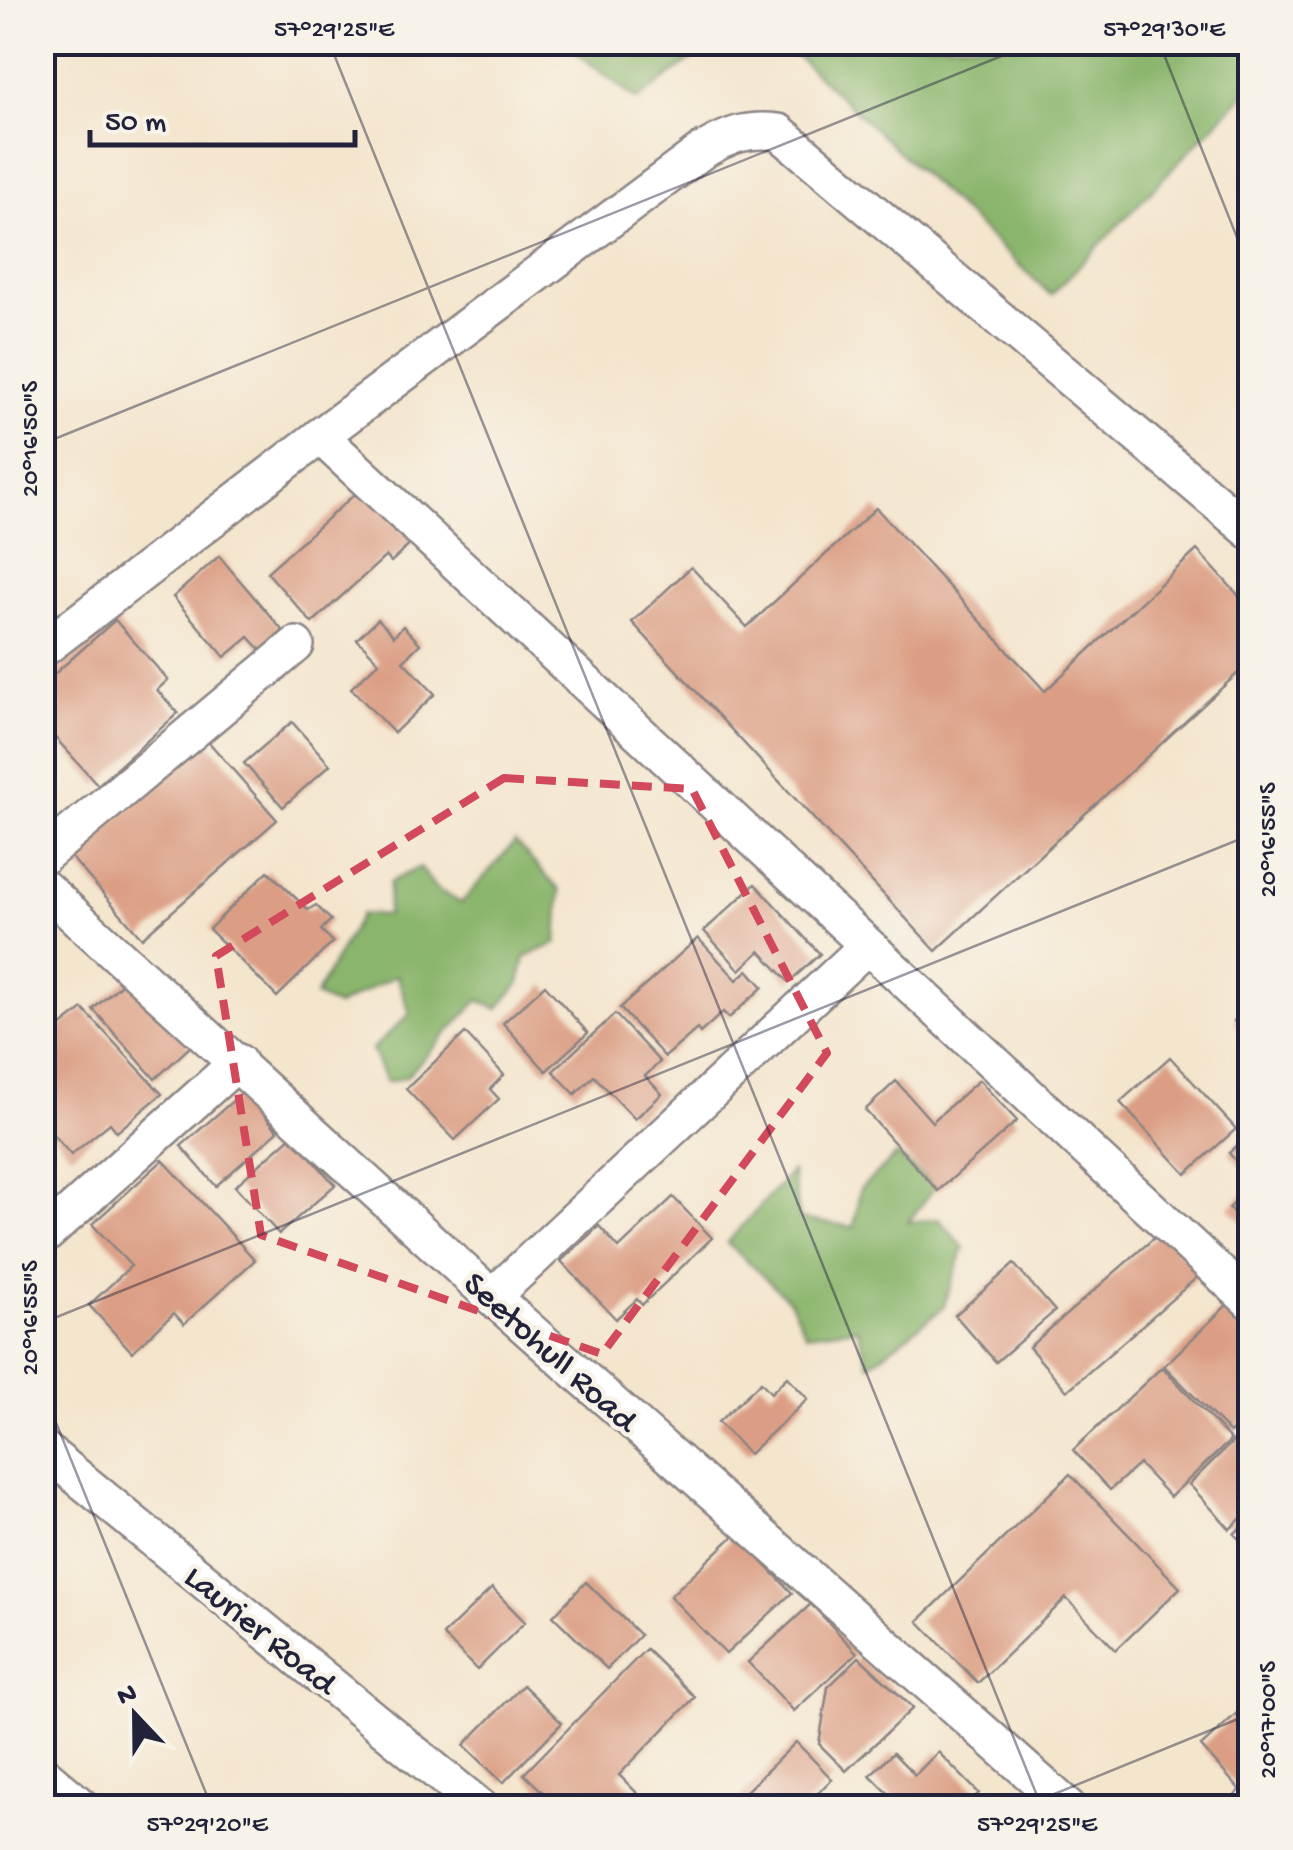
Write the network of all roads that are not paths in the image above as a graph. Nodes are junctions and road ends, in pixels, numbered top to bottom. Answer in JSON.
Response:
{"nodes":[{"id":1,"x":320,"y":436,"type":"junction"},
{"id":2,"x":1250,"y":531,"type":"edge"},
{"id":3,"x":296,"y":645,"type":"dead end"},
{"id":4,"x":42,"y":650,"type":"edge"},
{"id":5,"x":42,"y":857,"type":"edge"},
{"id":6,"x":42,"y":886,"type":"edge"},
{"id":7,"x":866,"y":947,"type":"junction"},
{"id":8,"x":238,"y":1062,"type":"junction"},
{"id":9,"x":42,"y":1238,"type":"edge"},
{"id":10,"x":492,"y":1297,"type":"junction"},
{"id":11,"x":1250,"y":1300,"type":"edge"},
{"id":12,"x":42,"y":1448,"type":"edge"},
{"id":13,"x":42,"y":1773,"type":"edge"},
{"id":14,"x":84,"y":1808,"type":"edge"},
{"id":15,"x":481,"y":1808,"type":"edge"},
{"id":16,"x":1069,"y":1808,"type":"edge"}],
"edges":[{"from":1,"to":2,"type":"street"},
{"from":1,"to":4,"type":"street"},
{"from":1,"to":7,"type":"street"},
{"from":3,"to":5,"type":"street"},
{"from":6,"to":8,"type":"street","name":"Seetohull Road"},
{"from":7,"to":10,"type":"street"},
{"from":7,"to":11,"type":"street"},
{"from":8,"to":9,"type":"street"},
{"from":8,"to":10,"type":"street","name":"Seetohull Road"},
{"from":10,"to":16,"type":"street","name":"Seetohull Road"},
{"from":12,"to":15,"type":"street","name":"Laurier Road"},
{"from":13,"to":14,"type":"street"}]}
